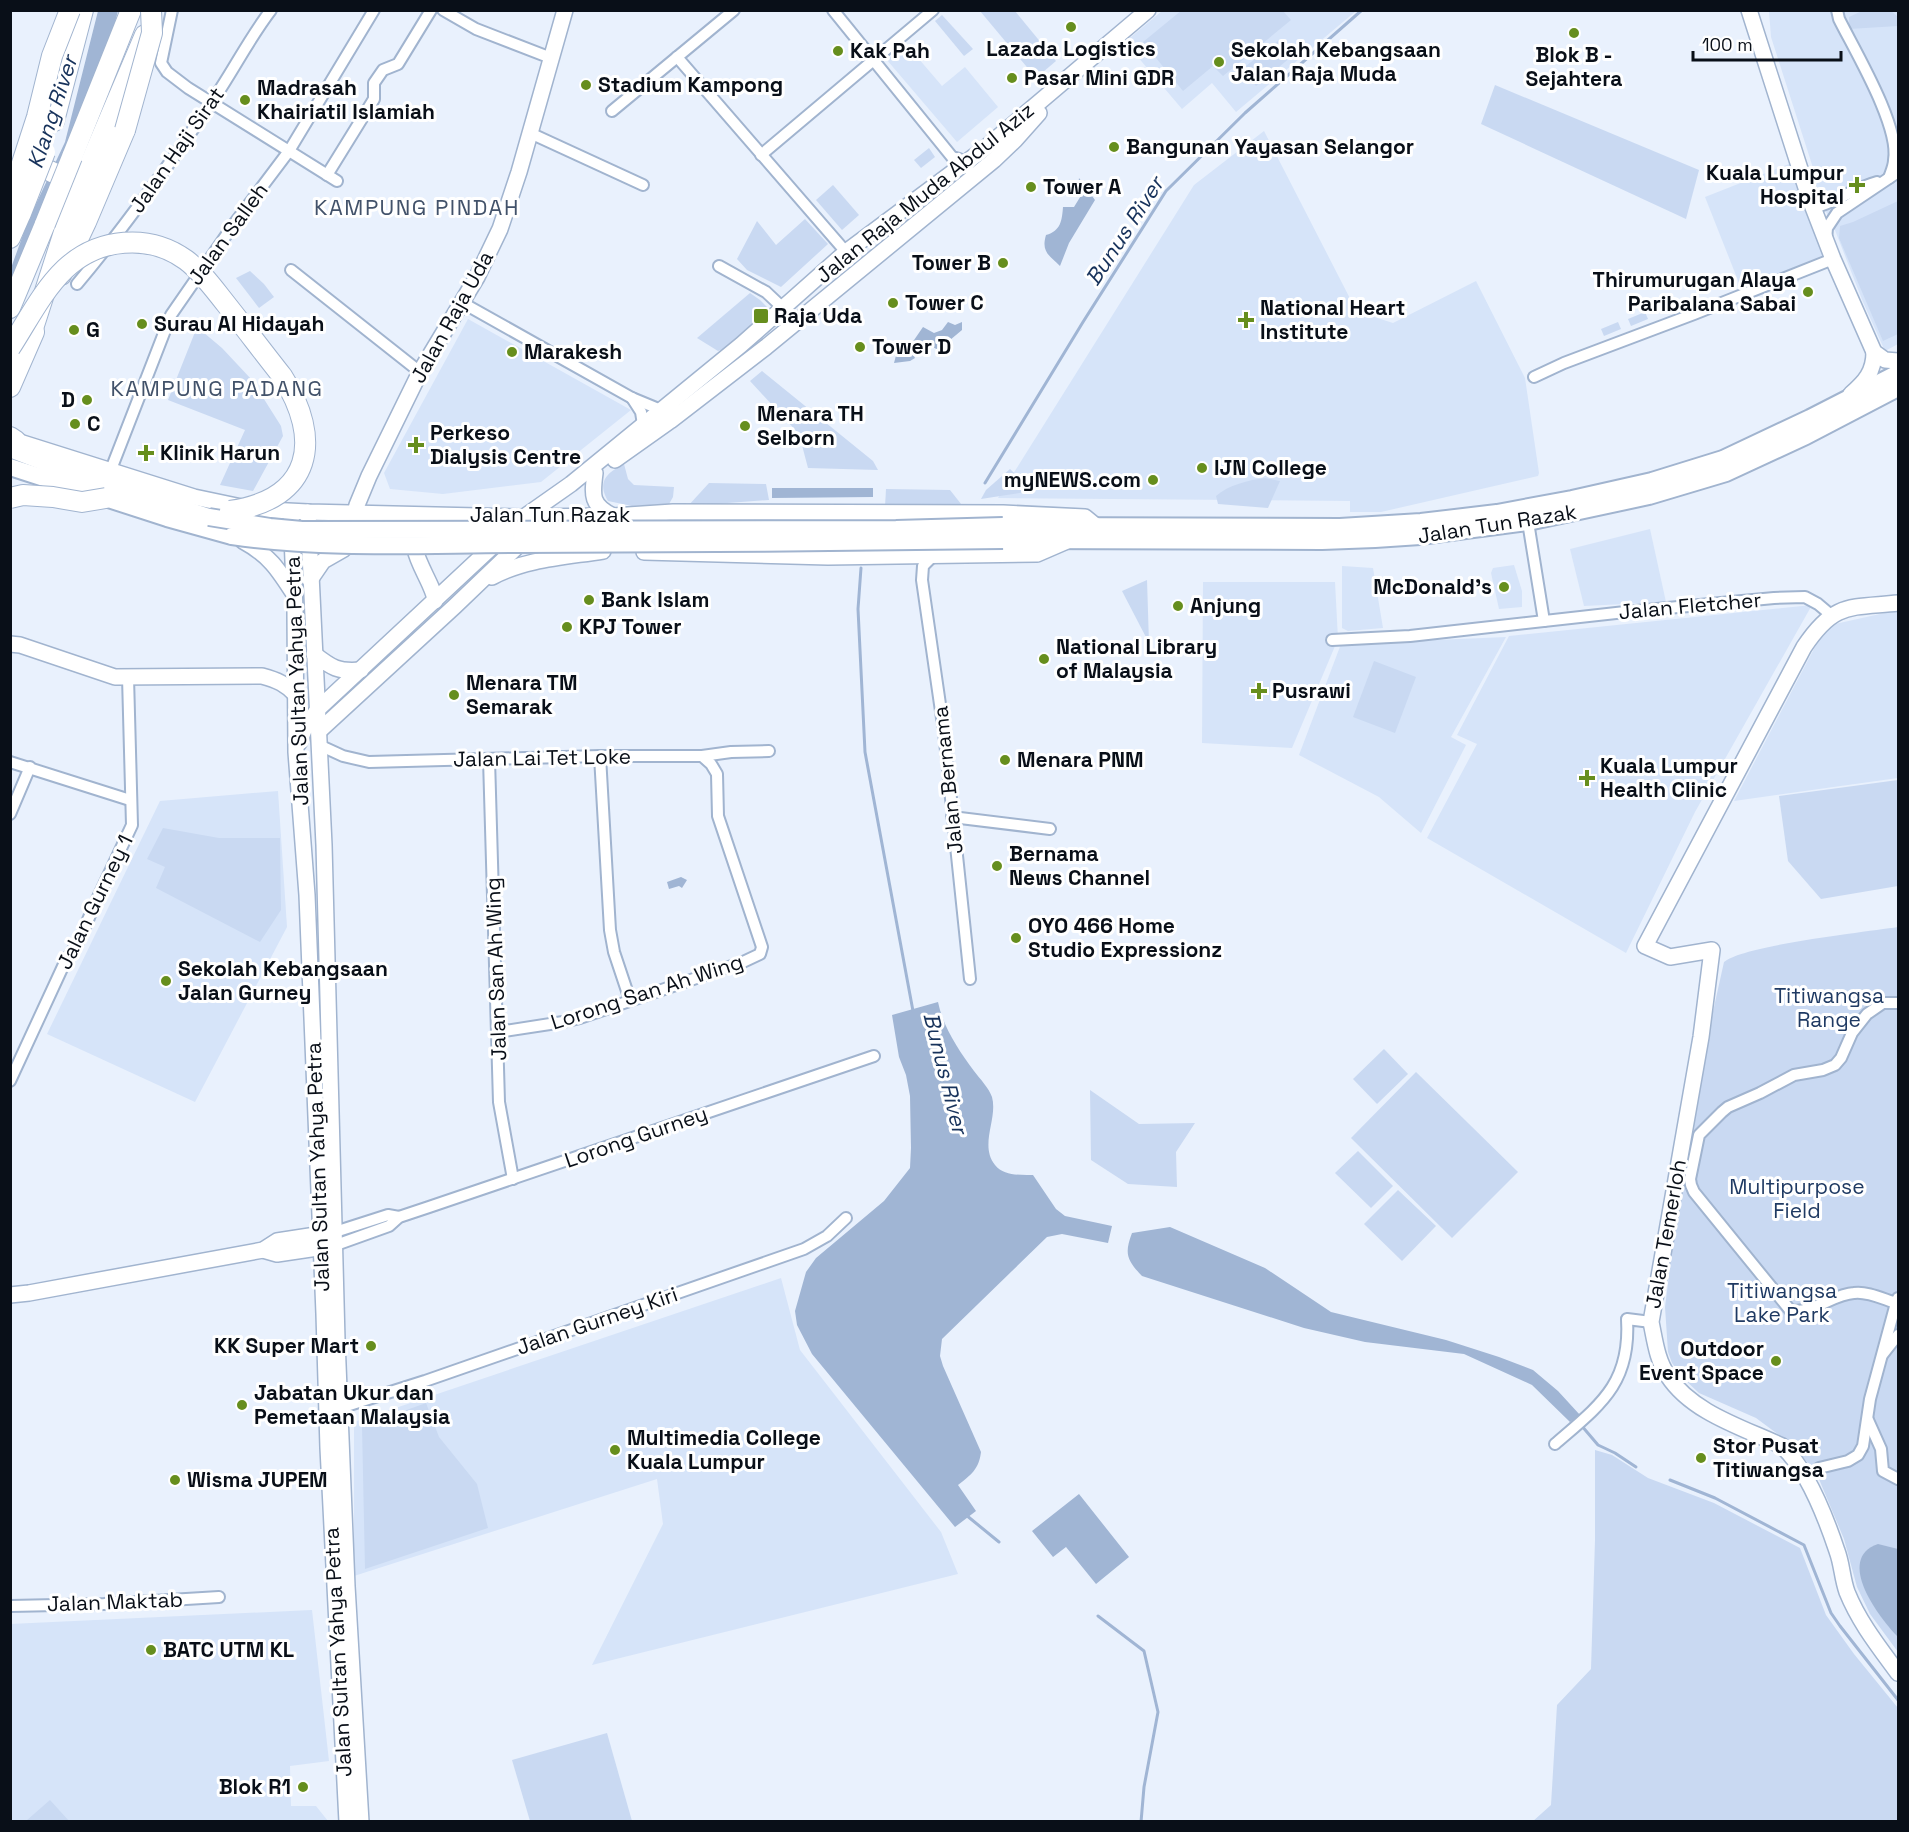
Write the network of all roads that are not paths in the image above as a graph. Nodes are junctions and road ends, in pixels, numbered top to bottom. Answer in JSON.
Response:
{"nodes":[{"id":1,"x":69,"y":10,"type":"edge"},
{"id":2,"x":83,"y":10,"type":"edge"},
{"id":3,"x":131,"y":10,"type":"edge"},
{"id":4,"x":153,"y":10,"type":"edge"},
{"id":5,"x":172,"y":10,"type":"edge"},
{"id":6,"x":271,"y":10,"type":"edge"},
{"id":7,"x":374,"y":10,"type":"edge"},
{"id":8,"x":431,"y":10,"type":"edge"},
{"id":9,"x":443,"y":10,"type":"edge"},
{"id":10,"x":565,"y":10,"type":"edge"},
{"id":11,"x":734,"y":10,"type":"edge"},
{"id":12,"x":833,"y":10,"type":"edge"},
{"id":13,"x":933,"y":10,"type":"edge"},
{"id":14,"x":1148,"y":10,"type":"edge"},
{"id":15,"x":1749,"y":10,"type":"edge"},
{"id":16,"x":1837,"y":10,"type":"edge"},
{"id":17,"x":677,"y":57,"type":"junction"},
{"id":18,"x":551,"y":58,"type":"junction"},
{"id":19,"x":874,"y":60,"type":"junction"},
{"id":20,"x":1050,"y":92,"type":"junction"},
{"id":21,"x":212,"y":102,"type":"junction"},
{"id":22,"x":612,"y":111,"type":"dead end"},
{"id":23,"x":530,"y":133,"type":"junction"},
{"id":24,"x":1895,"y":135,"type":"edge"},
{"id":25,"x":289,"y":151,"type":"junction"},
{"id":26,"x":761,"y":154,"type":"junction"},
{"id":27,"x":958,"y":164,"type":"junction"},
{"id":28,"x":88,"y":169,"type":"junction"},
{"id":29,"x":1890,"y":177,"type":"edge"},
{"id":30,"x":970,"y":180,"type":"junction"},
{"id":31,"x":71,"y":181,"type":"junction"},
{"id":32,"x":643,"y":185,"type":"dead end"},
{"id":33,"x":10,"y":200,"type":"edge"},
{"id":34,"x":75,"y":203,"type":"junction"},
{"id":35,"x":1814,"y":208,"type":"junction"},
{"id":36,"x":10,"y":238,"type":"edge"},
{"id":37,"x":1826,"y":240,"type":"junction"},
{"id":38,"x":846,"y":252,"type":"junction"},
{"id":39,"x":1833,"y":259,"type":"junction"},
{"id":40,"x":719,"y":266,"type":"dead end"},
{"id":41,"x":291,"y":270,"type":"dead end"},
{"id":42,"x":77,"y":284,"type":"dead end"},
{"id":43,"x":461,"y":302,"type":"junction"},
{"id":44,"x":10,"y":308,"type":"edge"},
{"id":45,"x":784,"y":309,"type":"junction"},
{"id":46,"x":19,"y":346,"type":"edge"},
{"id":47,"x":1874,"y":352,"type":"junction"},
{"id":48,"x":1899,"y":361,"type":"edge"},
{"id":49,"x":420,"y":372,"type":"junction"},
{"id":50,"x":1899,"y":372,"type":"edge"},
{"id":51,"x":1534,"y":377,"type":"dead end"},
{"id":52,"x":10,"y":387,"type":"edge"},
{"id":53,"x":1899,"y":388,"type":"edge"},
{"id":54,"x":632,"y":398,"type":"junction"},
{"id":55,"x":1841,"y":402,"type":"junction"},
{"id":56,"x":665,"y":416,"type":"junction"},
{"id":57,"x":643,"y":425,"type":"junction"},
{"id":58,"x":12,"y":442,"type":"edge"},
{"id":59,"x":10,"y":469,"type":"edge"},
{"id":60,"x":110,"y":472,"type":"junction"},
{"id":61,"x":595,"y":473,"type":"junction"},
{"id":62,"x":10,"y":498,"type":"edge"},
{"id":63,"x":106,"y":498,"type":"junction"},
{"id":64,"x":291,"y":512,"type":"junction"},
{"id":65,"x":308,"y":513,"type":"junction"},
{"id":66,"x":355,"y":513,"type":"junction"},
{"id":67,"x":694,"y":513,"type":"junction"},
{"id":68,"x":613,"y":516,"type":"junction"},
{"id":69,"x":209,"y":517,"type":"junction"},
{"id":70,"x":524,"y":517,"type":"junction"},
{"id":71,"x":547,"y":517,"type":"junction"},
{"id":72,"x":1528,"y":522,"type":"junction"},
{"id":73,"x":1096,"y":526,"type":"junction"},
{"id":74,"x":1003,"y":533,"type":"junction"},
{"id":75,"x":1070,"y":540,"type":"junction"},
{"id":76,"x":243,"y":541,"type":"junction"},
{"id":77,"x":292,"y":547,"type":"junction"},
{"id":78,"x":309,"y":548,"type":"junction"},
{"id":79,"x":344,"y":549,"type":"junction"},
{"id":80,"x":415,"y":549,"type":"junction"},
{"id":81,"x":514,"y":549,"type":"junction"},
{"id":82,"x":489,"y":550,"type":"junction"},
{"id":83,"x":603,"y":551,"type":"junction"},
{"id":84,"x":683,"y":552,"type":"junction"},
{"id":85,"x":935,"y":554,"type":"junction"},
{"id":86,"x":908,"y":555,"type":"junction"},
{"id":87,"x":310,"y":580,"type":"junction"},
{"id":88,"x":922,"y":580,"type":"junction"},
{"id":89,"x":478,"y":585,"type":"junction"},
{"id":90,"x":295,"y":596,"type":"junction"},
{"id":91,"x":435,"y":601,"type":"junction"},
{"id":92,"x":1899,"y":603,"type":"edge"},
{"id":93,"x":1831,"y":615,"type":"junction"},
{"id":94,"x":1544,"y":621,"type":"junction"},
{"id":95,"x":1332,"y":640,"type":"dead end"},
{"id":96,"x":10,"y":644,"type":"edge"},
{"id":97,"x":314,"y":654,"type":"junction"},
{"id":98,"x":296,"y":661,"type":"junction"},
{"id":99,"x":361,"y":670,"type":"junction"},
{"id":100,"x":128,"y":676,"type":"junction"},
{"id":101,"x":262,"y":676,"type":"junction"},
{"id":102,"x":296,"y":696,"type":"junction"},
{"id":103,"x":318,"y":709,"type":"junction"},
{"id":104,"x":319,"y":738,"type":"junction"},
{"id":105,"x":769,"y":751,"type":"dead end"},
{"id":106,"x":296,"y":752,"type":"junction"},
{"id":107,"x":600,"y":756,"type":"junction"},
{"id":108,"x":702,"y":756,"type":"junction"},
{"id":109,"x":489,"y":759,"type":"junction"},
{"id":110,"x":10,"y":762,"type":"edge"},
{"id":111,"x":30,"y":767,"type":"junction"},
{"id":112,"x":130,"y":800,"type":"junction"},
{"id":113,"x":10,"y":814,"type":"edge"},
{"id":114,"x":952,"y":816,"type":"junction"},
{"id":115,"x":1050,"y":829,"type":"dead end"},
{"id":116,"x":970,"y":979,"type":"dead end"},
{"id":117,"x":630,"y":1000,"type":"junction"},
{"id":118,"x":1899,"y":1003,"type":"edge"},
{"id":119,"x":498,"y":1032,"type":"junction"},
{"id":120,"x":874,"y":1056,"type":"dead end"},
{"id":121,"x":10,"y":1081,"type":"edge"},
{"id":122,"x":513,"y":1179,"type":"junction"},
{"id":123,"x":846,"y":1218,"type":"dead end"},
{"id":124,"x":328,"y":1240,"type":"junction"},
{"id":125,"x":10,"y":1295,"type":"edge"},
{"id":126,"x":1897,"y":1300,"type":"edge"},
{"id":127,"x":1651,"y":1322,"type":"junction"},
{"id":128,"x":1899,"y":1335,"type":"edge"},
{"id":129,"x":1881,"y":1356,"type":"junction"},
{"id":130,"x":340,"y":1408,"type":"junction"},
{"id":131,"x":1867,"y":1419,"type":"junction"},
{"id":132,"x":1556,"y":1444,"type":"dead end"},
{"id":133,"x":1819,"y":1468,"type":"dead end"},
{"id":134,"x":1899,"y":1479,"type":"edge"},
{"id":135,"x":341,"y":1586,"type":"junction"},
{"id":136,"x":219,"y":1597,"type":"dead end"},
{"id":137,"x":10,"y":1606,"type":"edge"},
{"id":138,"x":1899,"y":1673,"type":"edge"},
{"id":139,"x":347,"y":1821,"type":"edge"},
{"id":140,"x":361,"y":1821,"type":"edge"}],
"edges":[{"from":1,"to":31,"type":"highway","bridge":true},
{"from":1,"to":33,"type":"highway","bridge":true},
{"from":2,"to":36,"type":"highway","bridge":true},
{"from":3,"to":44,"type":"highway","bridge":true},
{"from":4,"to":28,"type":"highway","bridge":true},
{"from":4,"to":46,"type":"highway","bridge":true},
{"from":5,"to":21,"type":"street"},
{"from":6,"to":21,"type":"street","name":"Jalan Haji Sirat"},
{"from":7,"to":25,"type":"street","name":"Jalan Salleh"},
{"from":8,"to":25,"type":"street"},
{"from":9,"to":18,"type":"street"},
{"from":10,"to":18,"type":"main road","name":"Jalan Raja Uda"},
{"from":11,"to":17,"type":"street"},
{"from":12,"to":19,"type":"street"},
{"from":13,"to":19,"type":"street"},
{"from":14,"to":20,"type":"main road","name":"Jalan Raja Muda Abdul Aziz"},
{"from":15,"to":35,"type":"main road"},
{"from":16,"to":24,"type":"street"},
{"from":17,"to":22,"type":"street"},
{"from":17,"to":26,"type":"street"},
{"from":18,"to":23,"type":"main road","name":"Jalan Raja Uda"},
{"from":19,"to":26,"type":"street"},
{"from":19,"to":27,"type":"street"},
{"from":20,"to":27,"type":"main road","name":"Jalan Raja Muda Abdul Aziz"},
{"from":20,"to":30,"type":"main road","name":"Jalan Raja Muda Abdul Aziz"},
{"from":21,"to":25,"type":"street"},
{"from":21,"to":42,"type":"street","name":"Jalan Haji Sirat"},
{"from":23,"to":32,"type":"street"},
{"from":23,"to":43,"type":"main road","name":"Jalan Raja Uda"},
{"from":24,"to":29,"type":"street"},
{"from":25,"to":60,"type":"street","name":"Jalan Salleh"},
{"from":26,"to":38,"type":"street"},
{"from":27,"to":30,"type":"street"},
{"from":27,"to":38,"type":"main road","name":"Jalan Raja Muda Abdul Aziz"},
{"from":28,"to":31,"type":"highway"},
{"from":28,"to":34,"type":"highway"},
{"from":29,"to":35,"type":"street"},
{"from":29,"to":37,"type":"street"},
{"from":30,"to":56,"type":"main road","name":"Jalan Raja Muda Abdul Aziz"},
{"from":31,"to":34,"type":"highway"},
{"from":34,"to":46,"type":"highway","bridge":true},
{"from":35,"to":37,"type":"main road"},
{"from":37,"to":39,"type":"main road"},
{"from":38,"to":45,"type":"main road","name":"Jalan Raja Muda Abdul Aziz"},
{"from":39,"to":47,"type":"main road"},
{"from":39,"to":51,"type":"street"},
{"from":40,"to":45,"type":"street"},
{"from":41,"to":49,"type":"street"},
{"from":43,"to":49,"type":"main road","name":"Jalan Raja Uda"},
{"from":43,"to":54,"type":"street"},
{"from":45,"to":56,"type":"main road","name":"Jalan Raja Muda Abdul Aziz"},
{"from":46,"to":52,"type":"highway"},
{"from":46,"to":69,"type":"highway","bridge":true},
{"from":47,"to":48,"type":"main road"},
{"from":47,"to":55,"type":"main road"},
{"from":49,"to":66,"type":"main road","name":"Jalan Raja Uda"},
{"from":50,"to":55,"type":"main road","name":"Jalan Tun Razak"},
{"from":53,"to":72,"type":"main road","name":"Jalan Tun Razak"},
{"from":54,"to":56,"type":"street"},
{"from":54,"to":57,"type":"street"},
{"from":55,"to":73,"type":"main road","name":"Jalan Tun Razak"},
{"from":56,"to":57,"type":"main road","name":"Jalan Raja Muda Abdul Aziz"},
{"from":56,"to":61,"type":"main road","name":"Jalan Raja Muda Abdul Aziz"},
{"from":57,"to":70,"type":"main road","name":"Jalan Raja Muda Abdul Aziz"},
{"from":58,"to":60,"type":"main road","name":"Jalan Tun Razak"},
{"from":58,"to":69,"type":"main road","name":"Jalan Tun Razak"},
{"from":59,"to":63,"type":"main road","name":"Jalan Tun Razak"},
{"from":59,"to":76,"type":"main road","name":"Jalan Tun Razak"},
{"from":60,"to":64,"type":"main road","name":"Jalan Tun Razak"},
{"from":61,"to":68,"type":"main road"},
{"from":61,"to":71,"type":"main road","name":"Jalan Raja Muda Abdul Aziz"},
{"from":62,"to":63,"type":"highway","bridge":true},
{"from":63,"to":74,"type":"main road","name":"Jalan Tun Razak","bridge":true},
{"from":64,"to":65,"type":"main road","name":"Jalan Tun Razak"},
{"from":64,"to":77,"type":"main road","name":"Jalan Sultan Yahya Petra"},
{"from":65,"to":66,"type":"main road","name":"Jalan Tun Razak"},
{"from":65,"to":78,"type":"main road","name":"Jalan Sultan Yahya Petra"},
{"from":66,"to":70,"type":"main road","name":"Jalan Tun Razak"},
{"from":67,"to":68,"type":"main road","name":"Jalan Tun Razak"},
{"from":67,"to":73,"type":"main road","name":"Jalan Tun Razak"},
{"from":67,"to":84,"type":"main road"},
{"from":68,"to":71,"type":"main road","name":"Jalan Tun Razak"},
{"from":69,"to":74,"type":"main road","name":"Jalan Tun Razak","bridge":true},
{"from":70,"to":71,"type":"main road","name":"Jalan Tun Razak"},
{"from":70,"to":82,"type":"main road","name":"Jalan Raja Muda Abdul Aziz"},
{"from":71,"to":81,"type":"main road","name":"Jalan Raja Muda Abdul Aziz"},
{"from":72,"to":75,"type":"main road","name":"Jalan Tun Razak"},
{"from":72,"to":94,"type":"street"},
{"from":73,"to":74,"type":"main road","name":"Jalan Tun Razak"},
{"from":74,"to":75,"type":"main road","name":"Jalan Tun Razak"},
{"from":75,"to":85,"type":"main road","name":"Jalan Tun Razak"},
{"from":76,"to":77,"type":"main road","name":"Jalan Tun Razak"},
{"from":76,"to":90,"type":"main road"},
{"from":77,"to":78,"type":"main road","name":"Jalan Tun Razak"},
{"from":77,"to":90,"type":"main road","name":"Jalan Sultan Yahya Petra"},
{"from":78,"to":79,"type":"main road","name":"Jalan Tun Razak"},
{"from":78,"to":87,"type":"main road","name":"Jalan Sultan Yahya Petra"},
{"from":79,"to":80,"type":"main road","name":"Jalan Tun Razak"},
{"from":79,"to":87,"type":"main road"},
{"from":80,"to":82,"type":"main road","name":"Jalan Tun Razak"},
{"from":80,"to":91,"type":"main road"},
{"from":81,"to":82,"type":"main road","name":"Jalan Tun Razak"},
{"from":81,"to":83,"type":"main road","name":"Jalan Tun Razak"},
{"from":81,"to":89,"type":"main road","name":"Jalan Raja Muda Abdul Aziz"},
{"from":82,"to":91,"type":"main road","name":"Jalan Raja Muda Abdul Aziz"},
{"from":83,"to":84,"type":"main road","name":"Jalan Tun Razak"},
{"from":83,"to":89,"type":"main road"},
{"from":84,"to":86,"type":"main road","name":"Jalan Tun Razak"},
{"from":85,"to":86,"type":"main road","name":"Jalan Tun Razak"},
{"from":85,"to":88,"type":"street"},
{"from":86,"to":88,"type":"street","name":"Jalan Bernama"},
{"from":87,"to":97,"type":"main road","name":"Jalan Sultan Yahya Petra"},
{"from":88,"to":114,"type":"street","name":"Jalan Bernama"},
{"from":89,"to":104,"type":"main road","name":"Jalan Raja Muda Abdul Aziz"},
{"from":90,"to":98,"type":"main road","name":"Jalan Sultan Yahya Petra"},
{"from":91,"to":99,"type":"main road","name":"Jalan Raja Muda Abdul Aziz"},
{"from":92,"to":93,"type":"main road"},
{"from":93,"to":94,"type":"street","name":"Jalan Fletcher"},
{"from":93,"to":127,"type":"main road","name":"Jalan Temerloh"},
{"from":94,"to":95,"type":"street","name":"Jalan Fletcher"},
{"from":96,"to":100,"type":"main road"},
{"from":97,"to":99,"type":"main road"},
{"from":97,"to":103,"type":"main road","name":"Jalan Sultan Yahya Petra"},
{"from":98,"to":101,"type":"main road"},
{"from":98,"to":102,"type":"main road","name":"Jalan Sultan Yahya Petra"},
{"from":99,"to":103,"type":"main road","name":"Jalan Raja Muda Abdul Aziz"},
{"from":100,"to":101,"type":"main road"},
{"from":100,"to":112,"type":"street","name":"Jalan Gurney 1"},
{"from":101,"to":102,"type":"main road"},
{"from":102,"to":106,"type":"main road","name":"Jalan Sultan Yahya Petra"},
{"from":103,"to":104,"type":"main road","name":"Jalan Sultan Yahya Petra"},
{"from":103,"to":106,"type":"main road","name":"Jalan Raja Muda Abdul Aziz"},
{"from":104,"to":109,"type":"street","name":"Jalan Lai Tet Loke"},
{"from":104,"to":124,"type":"main road","name":"Jalan Sultan Yahya Petra"},
{"from":105,"to":108,"type":"street","name":"Jalan Lai Tet Loke"},
{"from":106,"to":124,"type":"main road","name":"Jalan Sultan Yahya Petra"},
{"from":107,"to":108,"type":"street","name":"Jalan Lai Tet Loke"},
{"from":107,"to":109,"type":"street","name":"Jalan Lai Tet Loke"},
{"from":107,"to":117,"type":"street"},
{"from":108,"to":117,"type":"street","name":"Lorong San Ah Wing"},
{"from":109,"to":119,"type":"street","name":"Jalan San Ah Wing"},
{"from":110,"to":111,"type":"street"},
{"from":111,"to":112,"type":"street"},
{"from":111,"to":113,"type":"street"},
{"from":112,"to":121,"type":"street","name":"Jalan Gurney 1"},
{"from":114,"to":115,"type":"street"},
{"from":114,"to":116,"type":"street","name":"Jalan Bernama"},
{"from":117,"to":119,"type":"street","name":"Lorong San Ah Wing"},
{"from":118,"to":126,"type":"street"},
{"from":119,"to":122,"type":"street","name":"Jalan San Ah Wing"},
{"from":120,"to":122,"type":"street","name":"Lorong Gurney"},
{"from":122,"to":124,"type":"street","name":"Lorong Gurney"},
{"from":123,"to":130,"type":"street","name":"Jalan Gurney Kiri"},
{"from":124,"to":125,"type":"main road"},
{"from":124,"to":130,"type":"main road","name":"Jalan Sultan Yahya Petra"},
{"from":124,"to":135,"type":"main road","name":"Jalan Sultan Yahya Petra"},
{"from":126,"to":129,"type":"street"},
{"from":127,"to":132,"type":"street"},
{"from":127,"to":138,"type":"main road","name":"Jalan Temerloh"},
{"from":128,"to":129,"type":"street"},
{"from":129,"to":131,"type":"street"},
{"from":130,"to":135,"type":"main road","name":"Jalan Sultan Yahya Petra"},
{"from":131,"to":133,"type":"street"},
{"from":131,"to":134,"type":"street"},
{"from":135,"to":139,"type":"main road","name":"Jalan Sultan Yahya Petra"},
{"from":135,"to":140,"type":"main road","name":"Jalan Sultan Yahya Petra"},
{"from":136,"to":137,"type":"street","name":"Jalan Maktab"}]}
